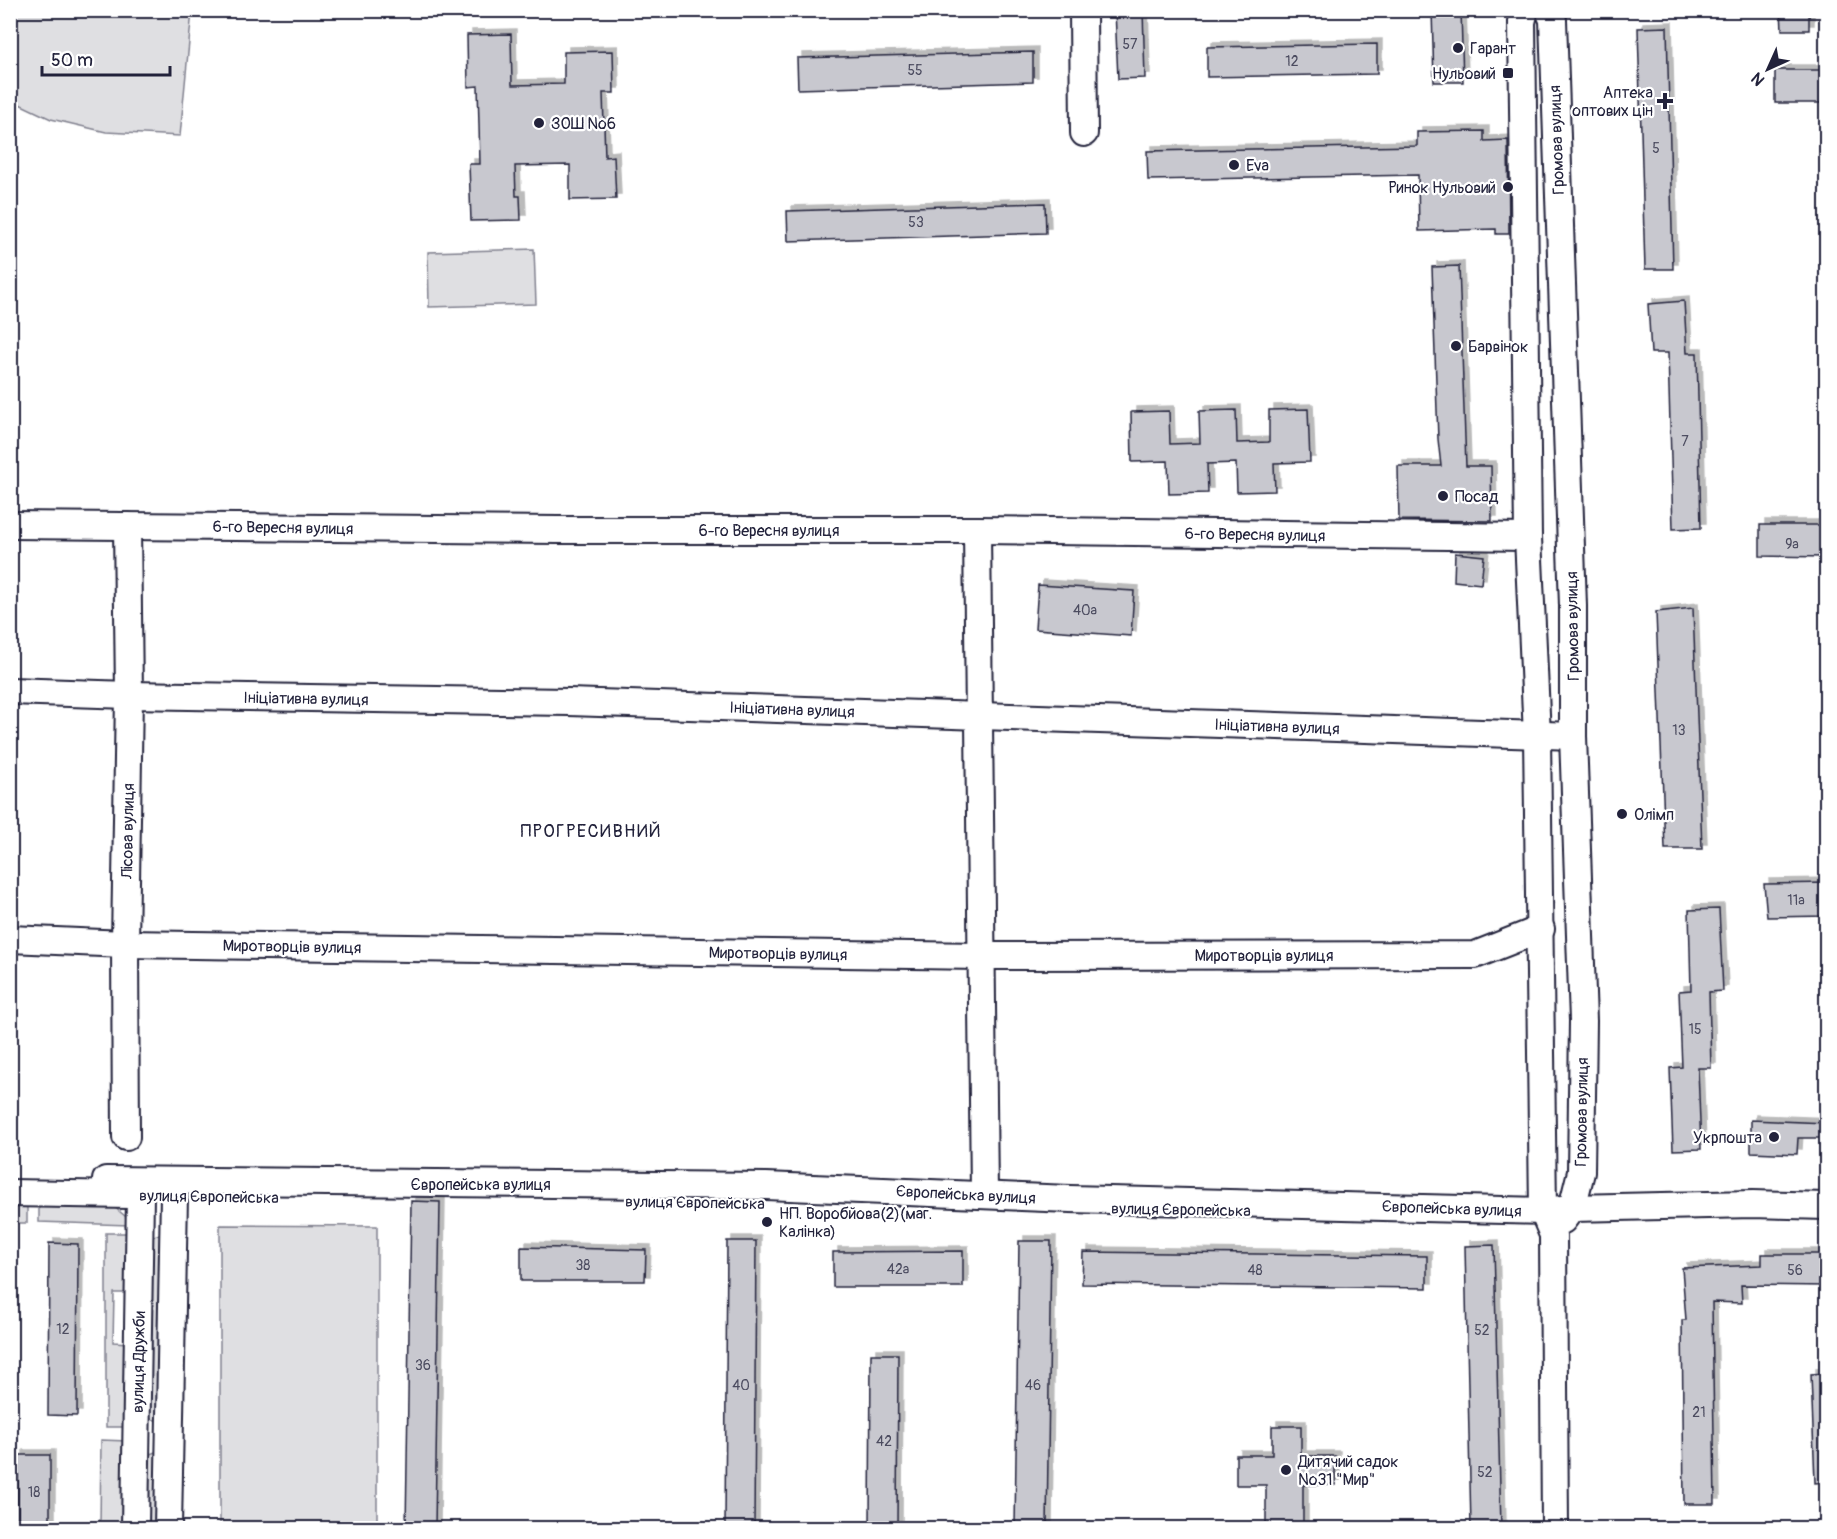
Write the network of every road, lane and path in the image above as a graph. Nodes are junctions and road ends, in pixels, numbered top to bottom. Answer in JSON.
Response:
{"nodes":[{"id":1,"x":1083,"y":10,"type":"edge"},
{"id":2,"x":1525,"y":10,"type":"edge"},
{"id":3,"x":1549,"y":10,"type":"edge"},
{"id":4,"x":1084,"y":133,"type":"dead end"},
{"id":5,"x":10,"y":525,"type":"edge"},
{"id":6,"x":127,"y":526,"type":"junction"},
{"id":7,"x":977,"y":530,"type":"junction"},
{"id":8,"x":1528,"y":537,"type":"junction"},
{"id":9,"x":10,"y":691,"type":"edge"},
{"id":10,"x":129,"y":695,"type":"junction"},
{"id":11,"x":979,"y":716,"type":"junction"},
{"id":12,"x":1537,"y":736,"type":"junction"},
{"id":13,"x":1573,"y":736,"type":"junction"},
{"id":14,"x":1541,"y":929,"type":"junction"},
{"id":15,"x":10,"y":939,"type":"edge"},
{"id":16,"x":125,"y":944,"type":"junction"},
{"id":17,"x":981,"y":956,"type":"junction"},
{"id":18,"x":126,"y":1137,"type":"dead end"},
{"id":19,"x":106,"y":1180,"type":"dead end"},
{"id":20,"x":10,"y":1193,"type":"edge"},
{"id":21,"x":984,"y":1194,"type":"junction"},
{"id":22,"x":140,"y":1195,"type":"junction"},
{"id":23,"x":174,"y":1195,"type":"junction"},
{"id":24,"x":1827,"y":1206,"type":"edge"},
{"id":25,"x":1572,"y":1208,"type":"junction"},
{"id":26,"x":1533,"y":1212,"type":"junction"},
{"id":27,"x":1552,"y":1235,"type":"junction"},
{"id":28,"x":137,"y":1416,"type":"junction"},
{"id":29,"x":170,"y":1419,"type":"junction"},
{"id":30,"x":136,"y":1452,"type":"junction"},
{"id":31,"x":169,"y":1455,"type":"junction"},
{"id":32,"x":135,"y":1528,"type":"edge"},
{"id":33,"x":168,"y":1528,"type":"edge"},
{"id":34,"x":1555,"y":1528,"type":"edge"}],
"edges":[{"from":1,"to":4,"type":"street"},
{"from":2,"to":8,"type":"street","name":"Громова вулиця"},
{"from":3,"to":13,"type":"street","name":"Громова вулиця"},
{"from":5,"to":6,"type":"street","name":"6-го Вересня вулиця"},
{"from":6,"to":7,"type":"street","name":"6-го Вересня вулиця"},
{"from":6,"to":10,"type":"street","name":"Лісова вулиця"},
{"from":7,"to":8,"type":"street","name":"6-го Вересня вулиця"},
{"from":7,"to":11,"type":"street"},
{"from":8,"to":12,"type":"street","name":"Громова вулиця"},
{"from":9,"to":10,"type":"street","name":"Ініціативна вулиця"},
{"from":10,"to":11,"type":"street","name":"Ініціативна вулиця"},
{"from":10,"to":16,"type":"street","name":"Лісова вулиця"},
{"from":11,"to":12,"type":"street","name":"Ініціативна вулиця"},
{"from":11,"to":17,"type":"street"},
{"from":12,"to":13,"type":"street","name":"Ініціативна вулиця"},
{"from":12,"to":14,"type":"street","name":"Громова вулиця"},
{"from":13,"to":25,"type":"street","name":"Громова вулиця"},
{"from":14,"to":17,"type":"street","name":"Миротворців вулиця"},
{"from":14,"to":26,"type":"street","name":"Громова вулиця"},
{"from":15,"to":16,"type":"street","name":"Миротворців вулиця"},
{"from":16,"to":17,"type":"street","name":"Миротворців вулиця"},
{"from":16,"to":18,"type":"street","name":"Лісова вулиця"},
{"from":17,"to":21,"type":"street"},
{"from":19,"to":21,"type":"street","name":"Європейська вулиця"},
{"from":20,"to":22,"type":"street","name":"вулиця Європейська"},
{"from":21,"to":26,"type":"street","name":"Європейська вулиця"},
{"from":22,"to":23,"type":"street","name":"вулиця Європейська"},
{"from":22,"to":28,"type":"street","name":"вулиця Дружби"},
{"from":23,"to":26,"type":"street","name":"вулиця Європейська"},
{"from":23,"to":29,"type":"street","name":"вулиця Дружби"},
{"from":24,"to":25,"type":"street","name":"Європейська вулиця"},
{"from":25,"to":26,"type":"street","name":"Європейська вулиця"},
{"from":25,"to":27,"type":"street","name":"Громова вулиця"},
{"from":26,"to":27,"type":"street","name":"Громова вулиця"},
{"from":27,"to":34,"type":"street","name":"Громова вулиця"},
{"from":28,"to":29,"type":"street"},
{"from":28,"to":30,"type":"street","name":"вулиця Дружби"},
{"from":29,"to":31,"type":"street","name":"вулиця Дружби"},
{"from":30,"to":31,"type":"street"},
{"from":30,"to":32,"type":"street","name":"вулиця Дружби"},
{"from":31,"to":33,"type":"street","name":"вулиця Дружби"}]}
